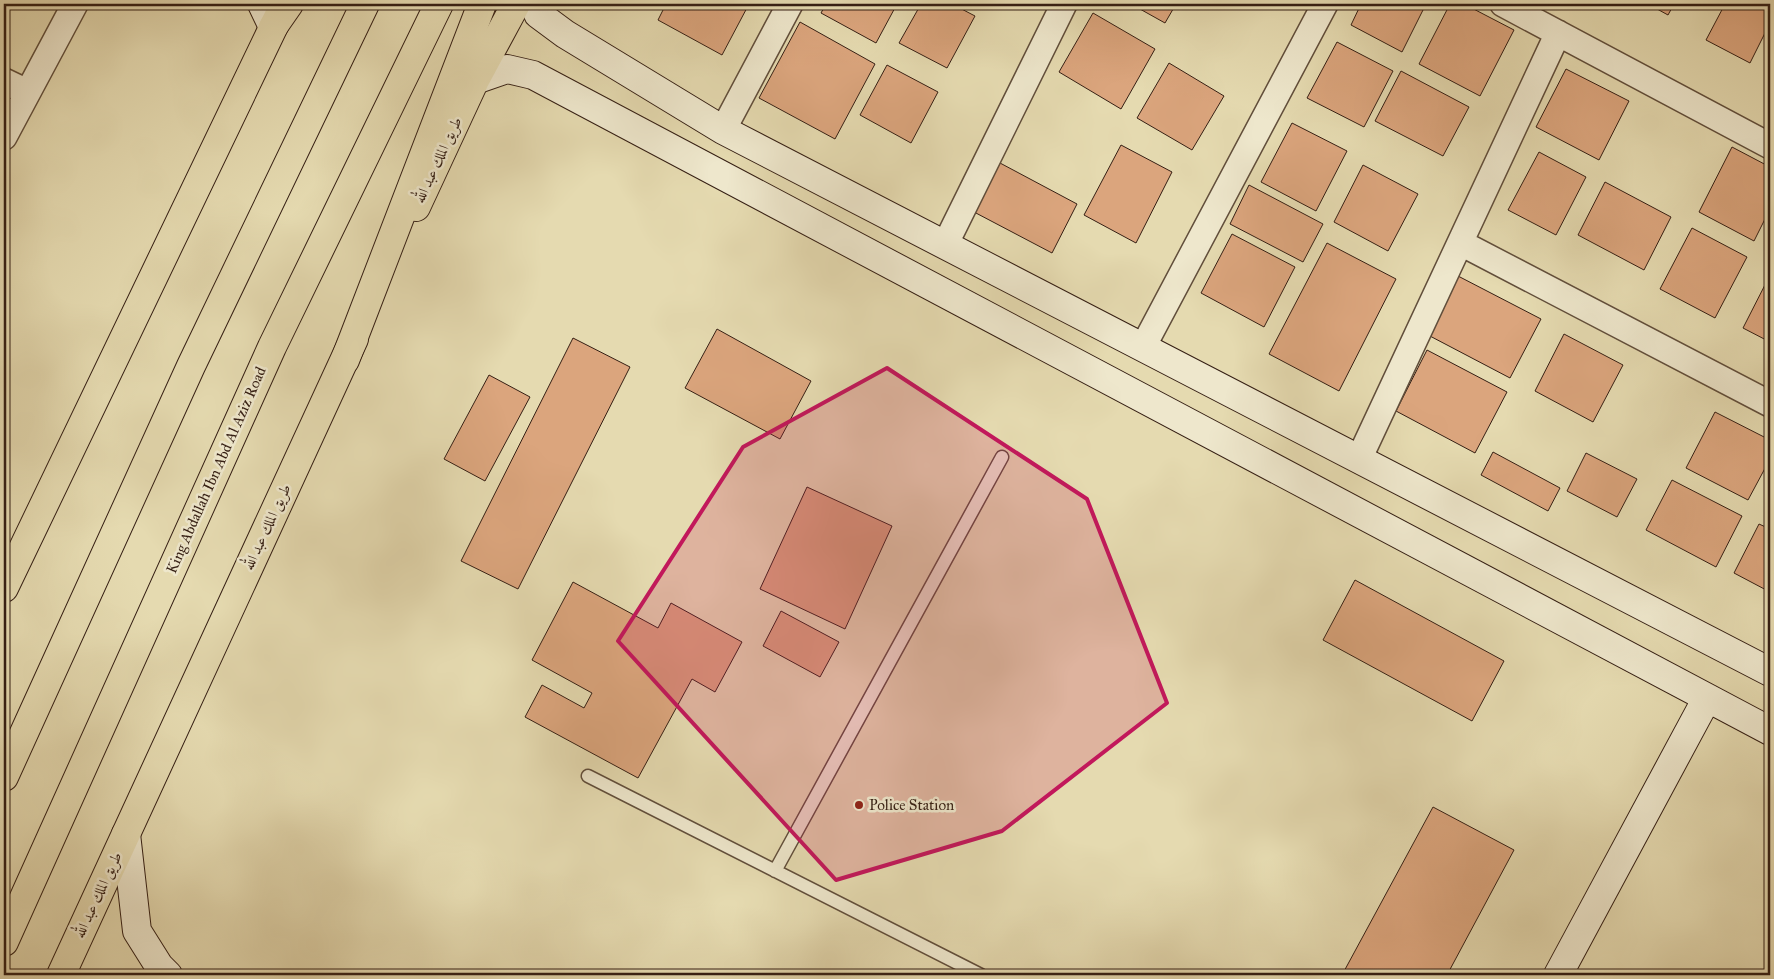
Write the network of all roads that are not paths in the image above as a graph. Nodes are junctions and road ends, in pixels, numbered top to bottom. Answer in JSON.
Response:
{"nodes":[{"id":1,"x":75,"y":4,"type":"edge"},
{"id":2,"x":289,"y":4,"type":"edge"},
{"id":3,"x":365,"y":4,"type":"edge"},
{"id":4,"x":438,"y":4,"type":"edge"},
{"id":5,"x":482,"y":4,"type":"edge"},
{"id":6,"x":516,"y":4,"type":"edge"},
{"id":7,"x":535,"y":4,"type":"edge"},
{"id":8,"x":790,"y":4,"type":"edge"},
{"id":9,"x":1064,"y":4,"type":"edge"},
{"id":10,"x":1325,"y":4,"type":"edge"},
{"id":11,"x":1503,"y":4,"type":"edge"},
{"id":12,"x":274,"y":11,"type":"edge"},
{"id":13,"x":1558,"y":33,"type":"junction"},
{"id":14,"x":4,"y":80,"type":"edge"},
{"id":15,"x":475,"y":80,"type":"junction"},
{"id":16,"x":27,"y":92,"type":"junction"},
{"id":17,"x":723,"y":130,"type":"junction"},
{"id":18,"x":4,"y":137,"type":"edge"},
{"id":19,"x":1770,"y":146,"type":"edge"},
{"id":20,"x":1461,"y":243,"type":"junction"},
{"id":21,"x":945,"y":245,"type":"junction"},
{"id":22,"x":1143,"y":347,"type":"junction"},
{"id":23,"x":344,"y":360,"type":"junction"},
{"id":24,"x":1770,"y":404,"type":"edge"},
{"id":25,"x":1002,"y":457,"type":"dead end"},
{"id":26,"x":1359,"y":459,"type":"junction"},
{"id":27,"x":4,"y":588,"type":"edge"},
{"id":28,"x":1770,"y":672,"type":"edge"},
{"id":29,"x":1707,"y":698,"type":"junction"},
{"id":30,"x":1770,"y":731,"type":"edge"},
{"id":31,"x":588,"y":776,"type":"dead end"},
{"id":32,"x":4,"y":777,"type":"edge"},
{"id":33,"x":126,"y":834,"type":"junction"},
{"id":34,"x":775,"y":871,"type":"junction"},
{"id":35,"x":4,"y":942,"type":"edge"},
{"id":36,"x":61,"y":975,"type":"edge"},
{"id":37,"x":168,"y":975,"type":"edge"},
{"id":38,"x":980,"y":975,"type":"edge"},
{"id":39,"x":1558,"y":975,"type":"edge"}],
"edges":[{"from":1,"to":16,"type":"street"},
{"from":2,"to":12,"type":"main road"},
{"from":3,"to":32,"type":"main road"},
{"from":4,"to":35,"type":"main road","name":"King Abdallah Ibn Abd Al Aziz Road"},
{"from":5,"to":23,"type":"main road"},
{"from":6,"to":15,"type":"main road","name":"طريق الملك عبد الله"},
{"from":7,"to":17,"type":"street"},
{"from":8,"to":17,"type":"street"},
{"from":9,"to":21,"type":"street"},
{"from":10,"to":22,"type":"street"},
{"from":11,"to":13,"type":"street"},
{"from":12,"to":27,"type":"main road"},
{"from":13,"to":19,"type":"street"},
{"from":13,"to":20,"type":"street"},
{"from":14,"to":16,"type":"street"},
{"from":15,"to":23,"type":"main road","name":"طريق الملك عبد الله"},
{"from":15,"to":29,"type":"street"},
{"from":16,"to":18,"type":"street"},
{"from":17,"to":21,"type":"street"},
{"from":20,"to":24,"type":"street"},
{"from":20,"to":26,"type":"street"},
{"from":21,"to":22,"type":"street"},
{"from":22,"to":26,"type":"street"},
{"from":23,"to":33,"type":"main road","name":"طريق الملك عبد الله"},
{"from":25,"to":34,"type":"lane"},
{"from":26,"to":28,"type":"street"},
{"from":29,"to":30,"type":"street"},
{"from":29,"to":39,"type":"street"},
{"from":31,"to":34,"type":"lane"},
{"from":33,"to":36,"type":"main road","name":"طريق الملك عبد الله"},
{"from":33,"to":37,"type":"street"},
{"from":34,"to":38,"type":"lane"}]}
